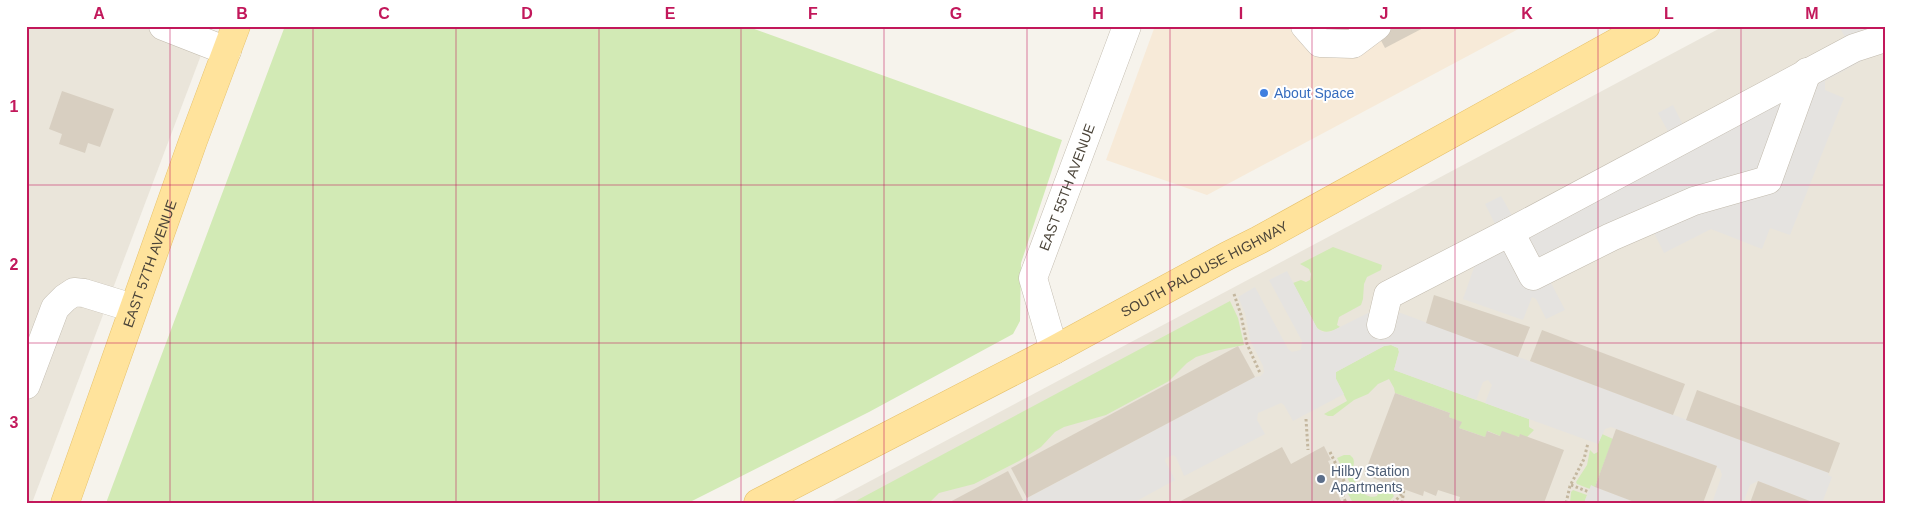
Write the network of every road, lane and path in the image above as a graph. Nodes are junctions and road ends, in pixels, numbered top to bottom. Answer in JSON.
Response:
{"nodes":[{"id":1,"x":163,"y":26,"type":"edge"},
{"id":2,"x":1127,"y":26,"type":"edge"},
{"id":3,"x":1306,"y":26,"type":"edge"},
{"id":4,"x":1646,"y":26,"type":"edge"},
{"id":5,"x":1373,"y":29,"type":"edge"},
{"id":6,"x":1885,"y":38,"type":"edge"},
{"id":7,"x":231,"y":39,"type":"edge"},
{"id":8,"x":1807,"y":72,"type":"junction"},
{"id":9,"x":1510,"y":232,"type":"junction"},
{"id":10,"x":1234,"y":294,"type":"dead end"},
{"id":11,"x":134,"y":308,"type":"junction"},
{"id":12,"x":1380,"y":325,"type":"dead end"},
{"id":13,"x":1054,"y":350,"type":"junction"},
{"id":14,"x":1260,"y":373,"type":"dead end"},
{"id":15,"x":26,"y":385,"type":"edge"},
{"id":16,"x":1306,"y":420,"type":"dead end"},
{"id":17,"x":1588,"y":444,"type":"dead end"},
{"id":18,"x":1308,"y":450,"type":"dead end"},
{"id":19,"x":1330,"y":452,"type":"dead end"},
{"id":20,"x":1571,"y":485,"type":"junction"},
{"id":21,"x":1404,"y":489,"type":"dead end"},
{"id":22,"x":1588,"y":492,"type":"dead end"},
{"id":23,"x":1402,"y":494,"type":"junction"},
{"id":24,"x":65,"y":503,"type":"edge"},
{"id":25,"x":758,"y":503,"type":"edge"},
{"id":26,"x":1346,"y":503,"type":"edge"},
{"id":27,"x":1393,"y":503,"type":"edge"},
{"id":28,"x":1402,"y":503,"type":"edge"},
{"id":29,"x":1566,"y":503,"type":"edge"}],
"edges":[{"from":1,"to":7,"type":"street"},
{"from":2,"to":13,"type":"street","name":"EAST 55TH AVENUE"},
{"from":3,"to":5,"type":"street"},
{"from":4,"to":13,"type":"main road","name":"SOUTH PALOUSE HIGHWAY"},
{"from":6,"to":8,"type":"street"},
{"from":7,"to":11,"type":"main road","name":"EAST 57TH AVENUE"},
{"from":8,"to":9,"type":"street"},
{"from":8,"to":9,"type":"street"},
{"from":9,"to":12,"type":"street"},
{"from":10,"to":14,"type":"path"},
{"from":11,"to":15,"type":"street"},
{"from":11,"to":24,"type":"main road","name":"EAST 57TH AVENUE"},
{"from":13,"to":25,"type":"main road","name":"SOUTH PALOUSE HIGHWAY"},
{"from":16,"to":18,"type":"path"},
{"from":17,"to":20,"type":"path"},
{"from":19,"to":26,"type":"path"},
{"from":20,"to":22,"type":"path"},
{"from":20,"to":29,"type":"path"},
{"from":21,"to":23,"type":"path"},
{"from":23,"to":27,"type":"path"},
{"from":23,"to":28,"type":"path"}]}
